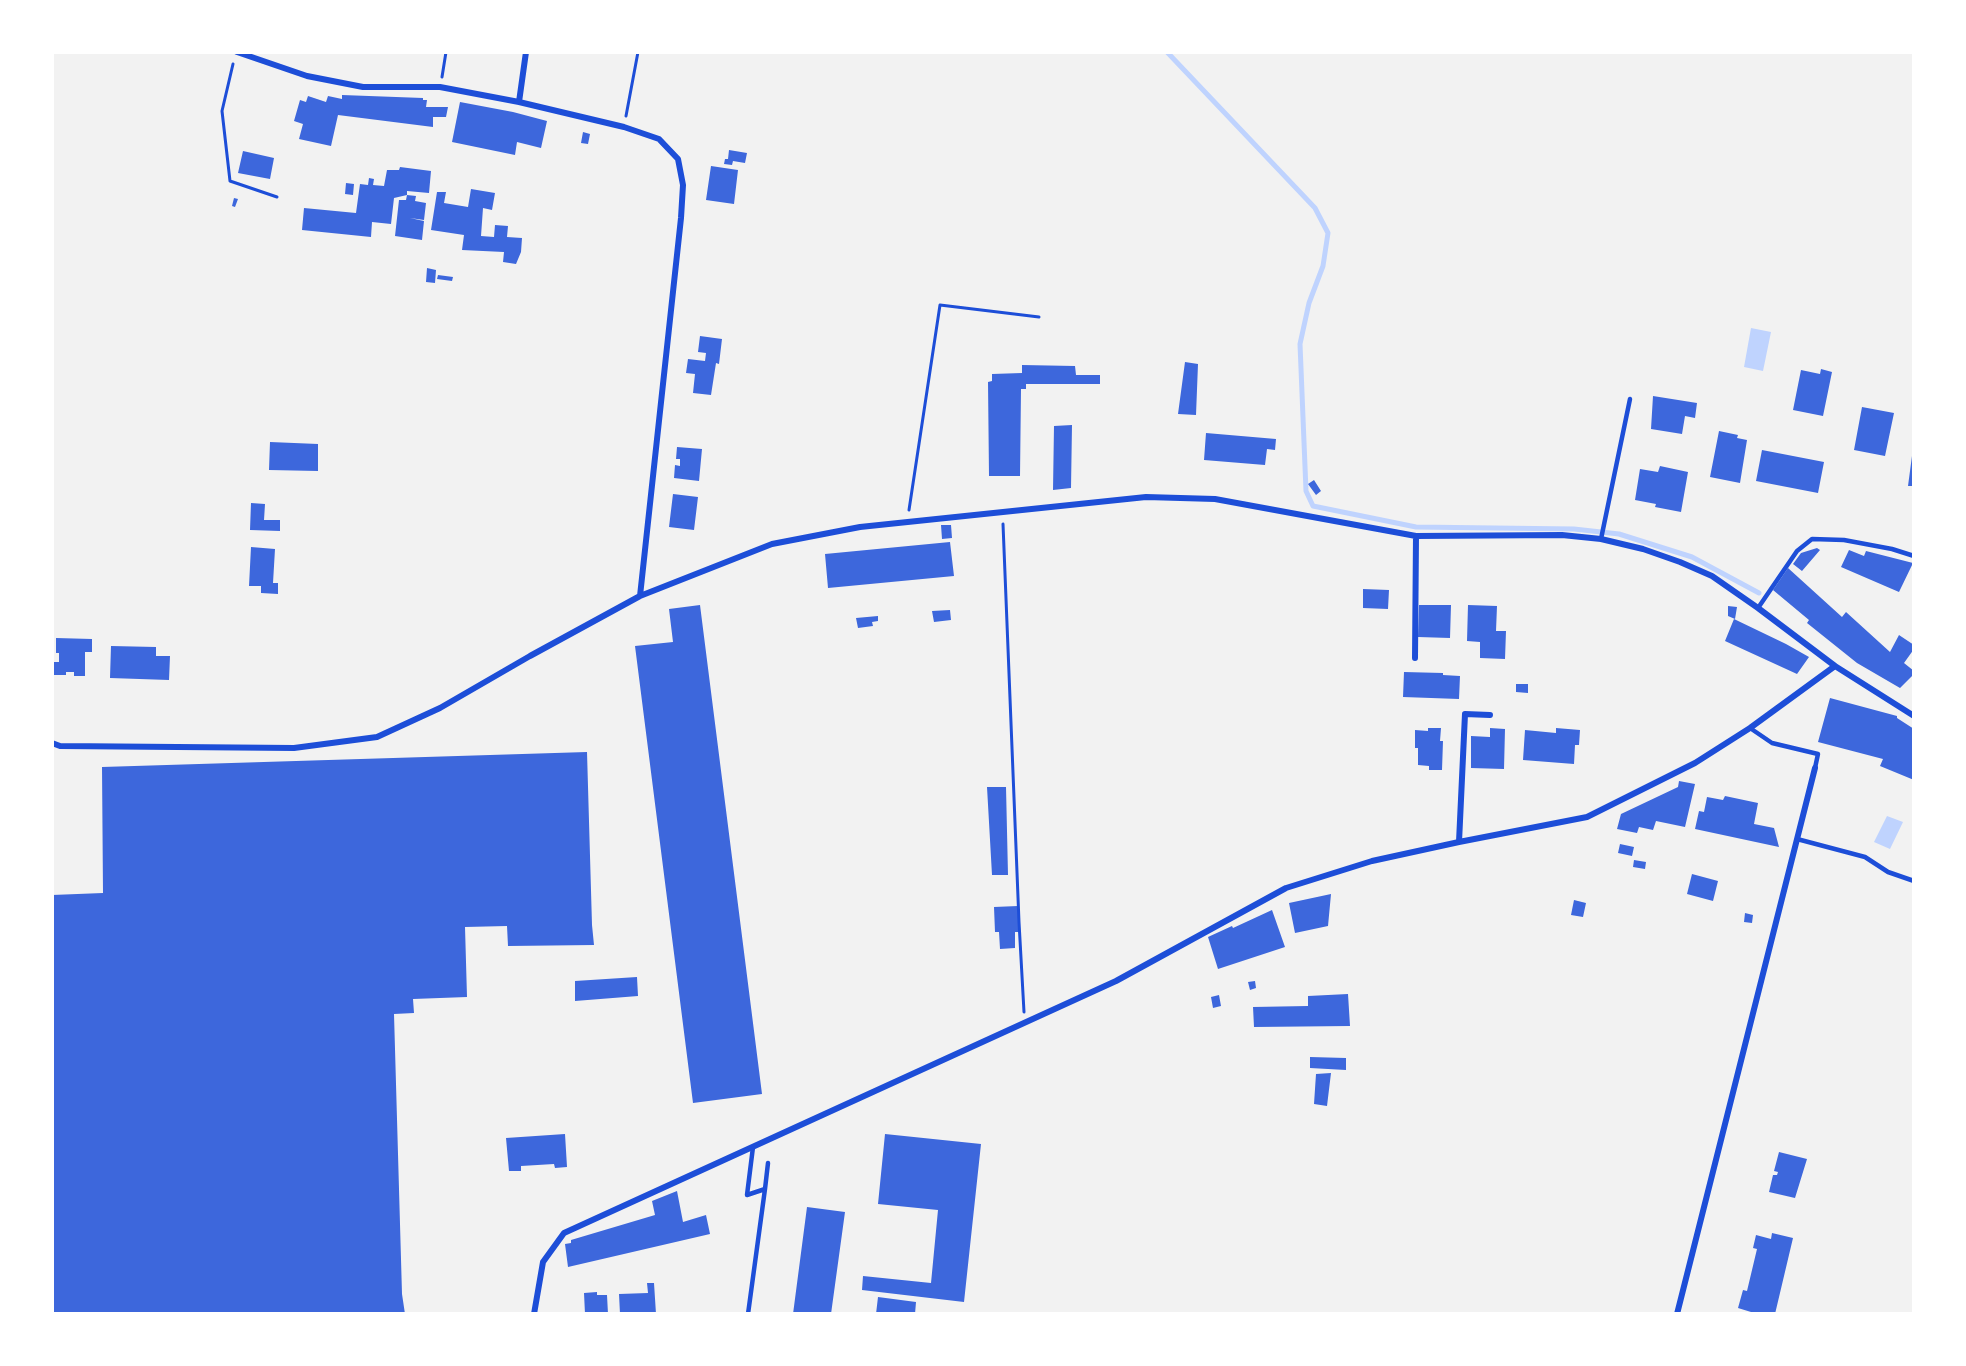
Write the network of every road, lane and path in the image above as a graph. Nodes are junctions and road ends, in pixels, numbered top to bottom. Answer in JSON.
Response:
{"nodes":[{"id":1,"x":237,"y":52,"type":"edge"},
{"id":2,"x":446,"y":52,"type":"edge"},
{"id":3,"x":526,"y":52,"type":"edge"},
{"id":4,"x":638,"y":52,"type":"edge"},
{"id":5,"x":234,"y":62,"type":"dead end"},
{"id":6,"x":440,"y":87,"type":"junction"},
{"id":7,"x":519,"y":102,"type":"junction"},
{"id":8,"x":624,"y":127,"type":"junction"},
{"id":9,"x":277,"y":197,"type":"dead end"},
{"id":10,"x":1039,"y":317,"type":"dead end"},
{"id":11,"x":1630,"y":399,"type":"dead end"},
{"id":12,"x":1003,"y":512,"type":"junction"},
{"id":13,"x":907,"y":522,"type":"junction"},
{"id":14,"x":1416,"y":536,"type":"junction"},
{"id":15,"x":1601,"y":538,"type":"junction"},
{"id":16,"x":1914,"y":556,"type":"edge"},
{"id":17,"x":640,"y":596,"type":"junction"},
{"id":18,"x":1758,"y":608,"type":"junction"},
{"id":19,"x":1415,"y":658,"type":"dead end"},
{"id":20,"x":1834,"y":666,"type":"junction"},
{"id":21,"x":1490,"y":715,"type":"dead end"},
{"id":22,"x":1914,"y":716,"type":"edge"},
{"id":23,"x":1750,"y":728,"type":"junction"},
{"id":24,"x":52,"y":743,"type":"edge"},
{"id":25,"x":1815,"y":768,"type":"joint"},
{"id":26,"x":1797,"y":839,"type":"junction"},
{"id":27,"x":1459,"y":842,"type":"junction"},
{"id":28,"x":1914,"y":881,"type":"edge"},
{"id":29,"x":1025,"y":1022,"type":"junction"},
{"id":30,"x":753,"y":1147,"type":"junction"},
{"id":31,"x":768,"y":1163,"type":"dead end"},
{"id":32,"x":765,"y":1189,"type":"junction"},
{"id":33,"x":534,"y":1314,"type":"edge"},
{"id":34,"x":748,"y":1314,"type":"edge"},
{"id":35,"x":1677,"y":1314,"type":"edge"}],
"edges":[{"from":1,"to":6,"type":"street"},
{"from":2,"to":6,"type":"path"},
{"from":3,"to":7,"type":"street"},
{"from":4,"to":8,"type":"path"},
{"from":5,"to":9,"type":"path"},
{"from":6,"to":7,"type":"street"},
{"from":7,"to":8,"type":"street"},
{"from":8,"to":17,"type":"street"},
{"from":10,"to":13,"type":"path"},
{"from":11,"to":15,"type":"lane"},
{"from":12,"to":13,"type":"street"},
{"from":12,"to":14,"type":"street"},
{"from":12,"to":29,"type":"path"},
{"from":13,"to":17,"type":"street"},
{"from":14,"to":15,"type":"street"},
{"from":14,"to":19,"type":"street"},
{"from":15,"to":18,"type":"street"},
{"from":16,"to":18,"type":"lane"},
{"from":17,"to":24,"type":"street"},
{"from":18,"to":20,"type":"street"},
{"from":20,"to":22,"type":"street"},
{"from":20,"to":23,"type":"street"},
{"from":21,"to":27,"type":"street"},
{"from":23,"to":25,"type":"lane"},
{"from":23,"to":27,"type":"street"},
{"from":25,"to":26,"type":"street"},
{"from":26,"to":28,"type":"lane"},
{"from":26,"to":35,"type":"street"},
{"from":27,"to":29,"type":"street"},
{"from":29,"to":30,"type":"street"},
{"from":30,"to":32,"type":"lane"},
{"from":30,"to":33,"type":"street"},
{"from":31,"to":32,"type":"lane"},
{"from":32,"to":34,"type":"lane"}]}
